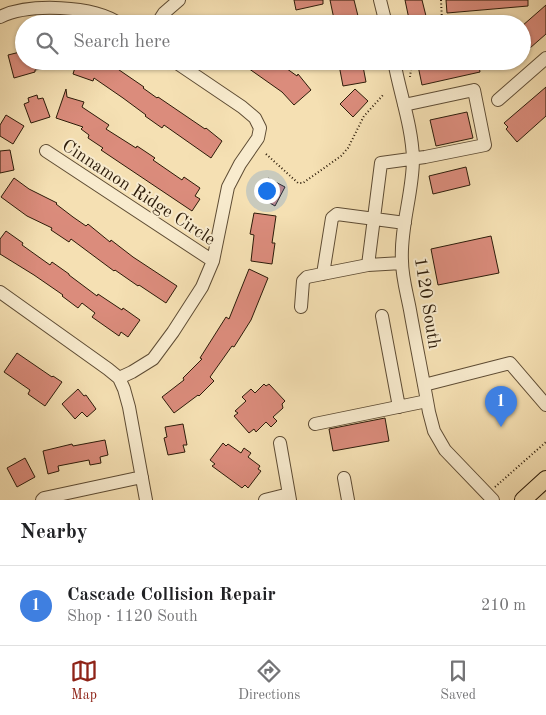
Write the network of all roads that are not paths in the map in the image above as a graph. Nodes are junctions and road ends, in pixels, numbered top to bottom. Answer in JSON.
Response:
{"nodes":[{"id":1,"x":179,"y":0,"type":"edge"},
{"id":2,"x":380,"y":0,"type":"edge"},
{"id":3,"x":100,"y":15,"type":"edge"},
{"id":4,"x":163,"y":15,"type":"edge"},
{"id":5,"x":384,"y":15,"type":"edge"},
{"id":6,"x":0,"y":17,"type":"edge"},
{"id":7,"x":546,"y":58,"type":"edge"},
{"id":8,"x":187,"y":70,"type":"edge"},
{"id":9,"x":396,"y":70,"type":"edge"},
{"id":10,"x":498,"y":100,"type":"dead end"},
{"id":11,"x":404,"y":105,"type":"junction"},
{"id":12,"x":46,"y":151,"type":"dead end"},
{"id":13,"x":413,"y":158,"type":"junction"},
{"id":14,"x":374,"y":219,"type":"junction"},
{"id":15,"x":405,"y":223,"type":"junction"},
{"id":16,"x":213,"y":261,"type":"junction"},
{"id":17,"x":402,"y":263,"type":"junction"},
{"id":18,"x":368,"y":265,"type":"junction"},
{"id":19,"x":323,"y":274,"type":"junction"},
{"id":20,"x":0,"y":292,"type":"edge"},
{"id":21,"x":301,"y":307,"type":"dead end"},
{"id":22,"x":382,"y":316,"type":"dead end"},
{"id":23,"x":118,"y":378,"type":"junction"},
{"id":24,"x":424,"y":385,"type":"junction"},
{"id":25,"x":427,"y":402,"type":"junction"},
{"id":26,"x":546,"y":404,"type":"edge"},
{"id":27,"x":400,"y":407,"type":"junction"},
{"id":28,"x":315,"y":424,"type":"dead end"},
{"id":29,"x":280,"y":443,"type":"dead end"},
{"id":30,"x":142,"y":477,"type":"junction"},
{"id":31,"x":344,"y":478,"type":"dead end"},
{"id":32,"x":546,"y":479,"type":"edge"},
{"id":33,"x":289,"y":497,"type":"edge"},
{"id":34,"x":42,"y":500,"type":"edge"},
{"id":35,"x":146,"y":500,"type":"edge"},
{"id":36,"x":265,"y":500,"type":"edge"},
{"id":37,"x":348,"y":500,"type":"edge"},
{"id":38,"x":493,"y":500,"type":"edge"},
{"id":39,"x":523,"y":500,"type":"edge"}],
"edges":[{"from":1,"to":4,"type":"street"},
{"from":2,"to":5,"type":"street"},
{"from":3,"to":6,"type":"street"},
{"from":7,"to":10,"type":"street"},
{"from":8,"to":16,"type":"street"},
{"from":9,"to":11,"type":"street","name":"1120 South"},
{"from":11,"to":13,"type":"street","name":"1120 South"},
{"from":11,"to":13,"type":"street"},
{"from":12,"to":16,"type":"street","name":"Cinnamon Ridge Circle"},
{"from":13,"to":14,"type":"street"},
{"from":13,"to":15,"type":"street","name":"1120 South"},
{"from":14,"to":15,"type":"street"},
{"from":14,"to":18,"type":"street"},
{"from":14,"to":19,"type":"street"},
{"from":15,"to":17,"type":"street","name":"1120 South"},
{"from":16,"to":23,"type":"street"},
{"from":17,"to":18,"type":"street"},
{"from":17,"to":24,"type":"street","name":"1120 South"},
{"from":18,"to":19,"type":"street"},
{"from":19,"to":21,"type":"street"},
{"from":20,"to":23,"type":"street"},
{"from":22,"to":27,"type":"street"},
{"from":23,"to":30,"type":"street"},
{"from":24,"to":25,"type":"street","name":"1120 South"},
{"from":24,"to":26,"type":"street"},
{"from":25,"to":27,"type":"street"},
{"from":25,"to":38,"type":"street","name":"1120 South"},
{"from":27,"to":28,"type":"street"},
{"from":29,"to":33,"type":"street"},
{"from":30,"to":34,"type":"street"},
{"from":30,"to":35,"type":"street"},
{"from":31,"to":37,"type":"street"},
{"from":32,"to":39,"type":"main road"},
{"from":33,"to":36,"type":"street"}]}
